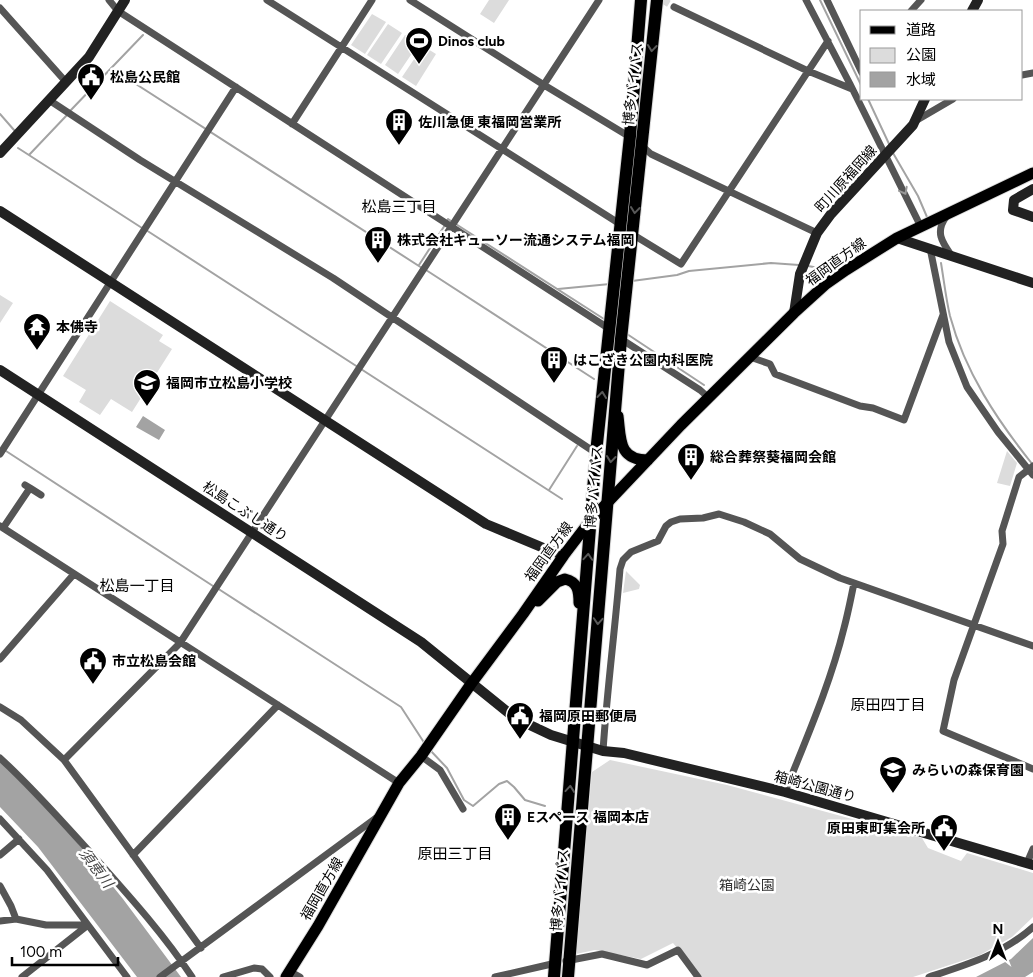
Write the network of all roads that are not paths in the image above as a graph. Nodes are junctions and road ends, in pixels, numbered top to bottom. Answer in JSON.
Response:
{"nodes":[{"id":1,"x":109,"y":0,"type":"edge"},
{"id":2,"x":125,"y":0,"type":"edge"},
{"id":3,"x":267,"y":0,"type":"edge"},
{"id":4,"x":372,"y":0,"type":"edge"},
{"id":5,"x":410,"y":0,"type":"edge"},
{"id":6,"x":599,"y":0,"type":"edge"},
{"id":7,"x":641,"y":0,"type":"edge"},
{"id":8,"x":658,"y":0,"type":"edge"},
{"id":9,"x":806,"y":0,"type":"edge"},
{"id":10,"x":827,"y":0,"type":"edge"},
{"id":11,"x":921,"y":0,"type":"edge"},
{"id":12,"x":674,"y":7,"type":"tunnel mouth"},
{"id":13,"x":0,"y":8,"type":"edge"},
{"id":14,"x":912,"y":10,"type":"edge"},
{"id":15,"x":118,"y":11,"type":"junction"},
{"id":16,"x":828,"y":41,"type":"junction"},
{"id":17,"x":342,"y":48,"type":"junction"},
{"id":18,"x":860,"y":51,"type":"edge"},
{"id":19,"x":854,"y":55,"type":"junction"},
{"id":20,"x":860,"y":68,"type":"edge"},
{"id":21,"x":808,"y":71,"type":"junction"},
{"id":22,"x":66,"y":82,"type":"junction"},
{"id":23,"x":544,"y":85,"type":"junction"},
{"id":24,"x":236,"y":87,"type":"junction"},
{"id":25,"x":852,"y":89,"type":"junction"},
{"id":26,"x":49,"y":100,"type":"junction"},
{"id":27,"x":925,"y":100,"type":"edge"},
{"id":28,"x":951,"y":100,"type":"edge"},
{"id":29,"x":916,"y":120,"type":"junction"},
{"id":30,"x":292,"y":124,"type":"junction"},
{"id":31,"x":630,"y":136,"type":"junction"},
{"id":32,"x":642,"y":146,"type":"junction"},
{"id":33,"x":501,"y":149,"type":"junction"},
{"id":34,"x":0,"y":153,"type":"edge"},
{"id":35,"x":886,"y":154,"type":"junction"},
{"id":36,"x":1033,"y":173,"type":"edge"},
{"id":37,"x":175,"y":181,"type":"junction"},
{"id":38,"x":1033,"y":189,"type":"edge"},
{"id":39,"x":730,"y":191,"type":"junction"},
{"id":40,"x":0,"y":211,"type":"edge"},
{"id":41,"x":948,"y":214,"type":"junction"},
{"id":42,"x":1033,"y":217,"type":"edge"},
{"id":43,"x":620,"y":224,"type":"junction"},
{"id":44,"x":451,"y":225,"type":"junction"},
{"id":45,"x":922,"y":227,"type":"junction"},
{"id":46,"x":817,"y":233,"type":"junction"},
{"id":47,"x":632,"y":234,"type":"junction"},
{"id":48,"x":897,"y":238,"type":"junction"},
{"id":49,"x":930,"y":248,"type":"junction"},
{"id":50,"x":951,"y":256,"type":"junction"},
{"id":51,"x":110,"y":283,"type":"junction"},
{"id":52,"x":1033,"y":283,"type":"edge"},
{"id":53,"x":794,"y":313,"type":"junction"},
{"id":54,"x":943,"y":315,"type":"junction"},
{"id":55,"x":391,"y":318,"type":"junction"},
{"id":56,"x":608,"y":328,"type":"junction"},
{"id":57,"x":621,"y":339,"type":"junction"},
{"id":58,"x":750,"y":357,"type":"junction"},
{"id":59,"x":0,"y":370,"type":"edge"},
{"id":60,"x":38,"y":395,"type":"junction"},
{"id":61,"x":709,"y":398,"type":"junction"},
{"id":62,"x":616,"y":404,"type":"junction"},
{"id":63,"x":324,"y":420,"type":"junction"},
{"id":64,"x":596,"y":452,"type":"junction"},
{"id":65,"x":0,"y":454,"type":"edge"},
{"id":66,"x":648,"y":460,"type":"junction"},
{"id":67,"x":1031,"y":470,"type":"edge"},
{"id":68,"x":41,"y":495,"type":"dead end"},
{"id":69,"x":607,"y":504,"type":"junction"},
{"id":70,"x":590,"y":521,"type":"junction"},
{"id":71,"x":2,"y":527,"type":"edge"},
{"id":72,"x":252,"y":533,"type":"junction"},
{"id":73,"x":564,"y":555,"type":"junction"},
{"id":74,"x":74,"y":574,"type":"junction"},
{"id":75,"x":854,"y":583,"type":"junction"},
{"id":76,"x":523,"y":614,"type":"junction"},
{"id":77,"x":974,"y":624,"type":"junction"},
{"id":78,"x":180,"y":643,"type":"junction"},
{"id":79,"x":1033,"y":646,"type":"edge"},
{"id":80,"x":0,"y":659,"type":"edge"},
{"id":81,"x":471,"y":684,"type":"junction"},
{"id":82,"x":578,"y":688,"type":"junction"},
{"id":83,"x":278,"y":705,"type":"junction"},
{"id":84,"x":0,"y":707,"type":"edge"},
{"id":85,"x":574,"y":741,"type":"junction"},
{"id":86,"x":587,"y":745,"type":"junction"},
{"id":87,"x":603,"y":751,"type":"junction"},
{"id":88,"x":421,"y":756,"type":"junction"},
{"id":89,"x":0,"y":758,"type":"edge"},
{"id":90,"x":64,"y":760,"type":"junction"},
{"id":91,"x":1032,"y":767,"type":"edge"},
{"id":92,"x":399,"y":783,"type":"junction"},
{"id":93,"x":785,"y":792,"type":"junction"},
{"id":94,"x":463,"y":809,"type":"dead end"},
{"id":95,"x":381,"y":815,"type":"junction"},
{"id":96,"x":0,"y":819,"type":"edge"},
{"id":97,"x":19,"y":839,"type":"junction"},
{"id":98,"x":1033,"y":849,"type":"edge"},
{"id":99,"x":0,"y":855,"type":"edge"},
{"id":100,"x":133,"y":855,"type":"junction"},
{"id":101,"x":1030,"y":864,"type":"edge"},
{"id":102,"x":0,"y":886,"type":"edge"},
{"id":103,"x":16,"y":919,"type":"junction"},
{"id":104,"x":0,"y":921,"type":"edge"},
{"id":105,"x":88,"y":925,"type":"junction"},
{"id":106,"x":1033,"y":927,"type":"edge"},
{"id":107,"x":201,"y":948,"type":"junction"},
{"id":108,"x":569,"y":960,"type":"junction"},
{"id":109,"x":182,"y":961,"type":"junction"},
{"id":110,"x":555,"y":963,"type":"junction"},
{"id":111,"x":291,"y":975,"type":"edge"},
{"id":112,"x":26,"y":976,"type":"edge"},
{"id":113,"x":127,"y":977,"type":"edge"},
{"id":114,"x":160,"y":977,"type":"edge"},
{"id":115,"x":192,"y":977,"type":"edge"},
{"id":116,"x":223,"y":977,"type":"edge"},
{"id":117,"x":270,"y":977,"type":"edge"},
{"id":118,"x":495,"y":977,"type":"edge"},
{"id":119,"x":554,"y":977,"type":"edge"},
{"id":120,"x":568,"y":977,"type":"edge"},
{"id":121,"x":698,"y":977,"type":"edge"},
{"id":122,"x":929,"y":977,"type":"edge"}],
"edges":[{"from":1,"to":15,"type":"street"},
{"from":2,"to":15,"type":"street"},
{"from":3,"to":17,"type":"street"},
{"from":4,"to":17,"type":"street"},
{"from":5,"to":23,"type":"street"},
{"from":6,"to":23,"type":"street"},
{"from":7,"to":31,"type":"highway","name":"博多バイパス"},
{"from":8,"to":32,"type":"highway","name":"博多バイパス","one_way":true},
{"from":9,"to":16,"type":"street"},
{"from":10,"to":19,"type":"street"},
{"from":11,"to":14,"type":"street"},
{"from":12,"to":21,"type":"street"},
{"from":13,"to":22,"type":"street"},
{"from":15,"to":22,"type":"street"},
{"from":15,"to":24,"type":"street"},
{"from":16,"to":21,"type":"street"},
{"from":16,"to":25,"type":"street"},
{"from":17,"to":30,"type":"street"},
{"from":17,"to":33,"type":"street"},
{"from":18,"to":19,"type":"street"},
{"from":19,"to":20,"type":"street"},
{"from":21,"to":25,"type":"street"},
{"from":21,"to":39,"type":"street"},
{"from":22,"to":26,"type":"street"},
{"from":23,"to":31,"type":"street"},
{"from":23,"to":33,"type":"street"},
{"from":24,"to":30,"type":"street"},
{"from":24,"to":37,"type":"street"},
{"from":25,"to":35,"type":"street"},
{"from":26,"to":34,"type":"street"},
{"from":26,"to":37,"type":"street"},
{"from":27,"to":29,"type":"street","name":"町川原福岡線"},
{"from":28,"to":29,"type":"street"},
{"from":29,"to":35,"type":"street","name":"町川原福岡線"},
{"from":30,"to":44,"type":"street"},
{"from":31,"to":32,"type":"street"},
{"from":31,"to":43,"type":"highway","name":"博多バイパス"},
{"from":32,"to":39,"type":"street"},
{"from":32,"to":47,"type":"highway","name":"博多バイパス","one_way":true},
{"from":33,"to":43,"type":"street"},
{"from":33,"to":44,"type":"street"},
{"from":35,"to":45,"type":"street","one_way":true},
{"from":35,"to":46,"type":"street","name":"町川原福岡線"},
{"from":36,"to":41,"type":"main road","name":"福岡直方線"},
{"from":37,"to":51,"type":"street"},
{"from":37,"to":55,"type":"street"},
{"from":38,"to":42,"type":"street"},
{"from":39,"to":46,"type":"street"},
{"from":39,"to":47,"type":"street"},
{"from":40,"to":51,"type":"street"},
{"from":41,"to":45,"type":"main road","name":"福岡直方線"},
{"from":41,"to":50,"type":"street"},
{"from":43,"to":56,"type":"highway","name":"博多バイパス"},
{"from":44,"to":55,"type":"street"},
{"from":44,"to":56,"type":"street"},
{"from":45,"to":48,"type":"main road","name":"福岡直方線"},
{"from":46,"to":53,"type":"street","name":"町川原福岡線"},
{"from":47,"to":57,"type":"highway","name":"博多バイパス"},
{"from":48,"to":49,"type":"street"},
{"from":48,"to":53,"type":"main road","name":"福岡直方線"},
{"from":49,"to":50,"type":"street"},
{"from":49,"to":54,"type":"street"},
{"from":50,"to":52,"type":"street"},
{"from":51,"to":60,"type":"street"},
{"from":51,"to":63,"type":"street"},
{"from":53,"to":58,"type":"main road","name":"福岡直方線"},
{"from":54,"to":58,"type":"street"},
{"from":54,"to":67,"type":"street"},
{"from":55,"to":63,"type":"street"},
{"from":55,"to":64,"type":"street"},
{"from":64,"to":56,"type":"highway","name":"博多バイパス","one_way":true},
{"from":57,"to":61,"type":"street"},
{"from":57,"to":62,"type":"highway","name":"博多バイパス"},
{"from":58,"to":61,"type":"main road","name":"福岡直方線"},
{"from":59,"to":60,"type":"street","name":"松島こぶし通り"},
{"from":60,"to":65,"type":"street"},
{"from":60,"to":72,"type":"street","name":"松島こぶし通り"},
{"from":61,"to":66,"type":"main road","name":"福岡直方線"},
{"from":62,"to":66,"type":"main road"},
{"from":62,"to":69,"type":"highway","name":"博多バイパス","one_way":true},
{"from":63,"to":72,"type":"street"},
{"from":63,"to":73,"type":"street"},
{"from":64,"to":70,"type":"highway","name":"博多バイパス"},
{"from":66,"to":69,"type":"main road","name":"福岡直方線"},
{"from":67,"to":77,"type":"street"},
{"from":68,"to":71,"type":"street"},
{"from":69,"to":70,"type":"main road","name":"福岡直方線"},
{"from":69,"to":86,"type":"highway","name":"博多バイパス","one_way":true},
{"from":70,"to":73,"type":"main road","name":"福岡直方線"},
{"from":82,"to":70,"type":"highway","name":"博多バイパス","one_way":true},
{"from":71,"to":74,"type":"street"},
{"from":72,"to":78,"type":"street"},
{"from":72,"to":81,"type":"street","name":"松島こぶし通り"},
{"from":73,"to":76,"type":"main road","name":"福岡直方線"},
{"from":74,"to":78,"type":"street"},
{"from":74,"to":80,"type":"street"},
{"from":75,"to":77,"type":"street"},
{"from":75,"to":87,"type":"street"},
{"from":75,"to":93,"type":"street"},
{"from":76,"to":81,"type":"main road","name":"福岡直方線"},
{"from":76,"to":82,"type":"main road"},
{"from":77,"to":79,"type":"street"},
{"from":77,"to":91,"type":"street"},
{"from":78,"to":83,"type":"street"},
{"from":78,"to":90,"type":"street"},
{"from":81,"to":85,"type":"street","name":"松島こぶし通り"},
{"from":81,"to":88,"type":"main road","name":"福岡直方線"},
{"from":82,"to":85,"type":"highway","name":"博多バイパス"},
{"from":83,"to":92,"type":"street"},
{"from":83,"to":100,"type":"street"},
{"from":84,"to":90,"type":"street"},
{"from":85,"to":86,"type":"street","name":"箱崎公園通り"},
{"from":110,"to":85,"type":"highway","name":"博多バイパス","one_way":true},
{"from":86,"to":87,"type":"street","name":"箱崎公園通り"},
{"from":86,"to":108,"type":"highway","name":"博多バイパス"},
{"from":87,"to":93,"type":"street","name":"箱崎公園通り"},
{"from":88,"to":92,"type":"main road","name":"福岡直方線"},
{"from":88,"to":94,"type":"street"},
{"from":89,"to":109,"type":"street"},
{"from":90,"to":100,"type":"street"},
{"from":92,"to":95,"type":"main road","name":"福岡直方線"},
{"from":93,"to":101,"type":"street","name":"箱崎公園通り"},
{"from":95,"to":107,"type":"street"},
{"from":95,"to":111,"type":"main road","name":"福岡直方線"},
{"from":96,"to":97,"type":"street"},
{"from":97,"to":99,"type":"street"},
{"from":97,"to":105,"type":"street"},
{"from":98,"to":101,"type":"street"},
{"from":100,"to":107,"type":"street"},
{"from":102,"to":103,"type":"street"},
{"from":103,"to":104,"type":"street"},
{"from":103,"to":105,"type":"street"},
{"from":105,"to":112,"type":"street"},
{"from":105,"to":113,"type":"street"},
{"from":106,"to":122,"type":"street"},
{"from":107,"to":109,"type":"street"},
{"from":108,"to":110,"type":"street"},
{"from":108,"to":120,"type":"highway","name":"博多バイパス"},
{"from":108,"to":121,"type":"street"},
{"from":109,"to":114,"type":"street"},
{"from":109,"to":115,"type":"street"},
{"from":110,"to":118,"type":"street"},
{"from":110,"to":119,"type":"highway","name":"博多バイパス"},
{"from":116,"to":117,"type":"street"}]}
